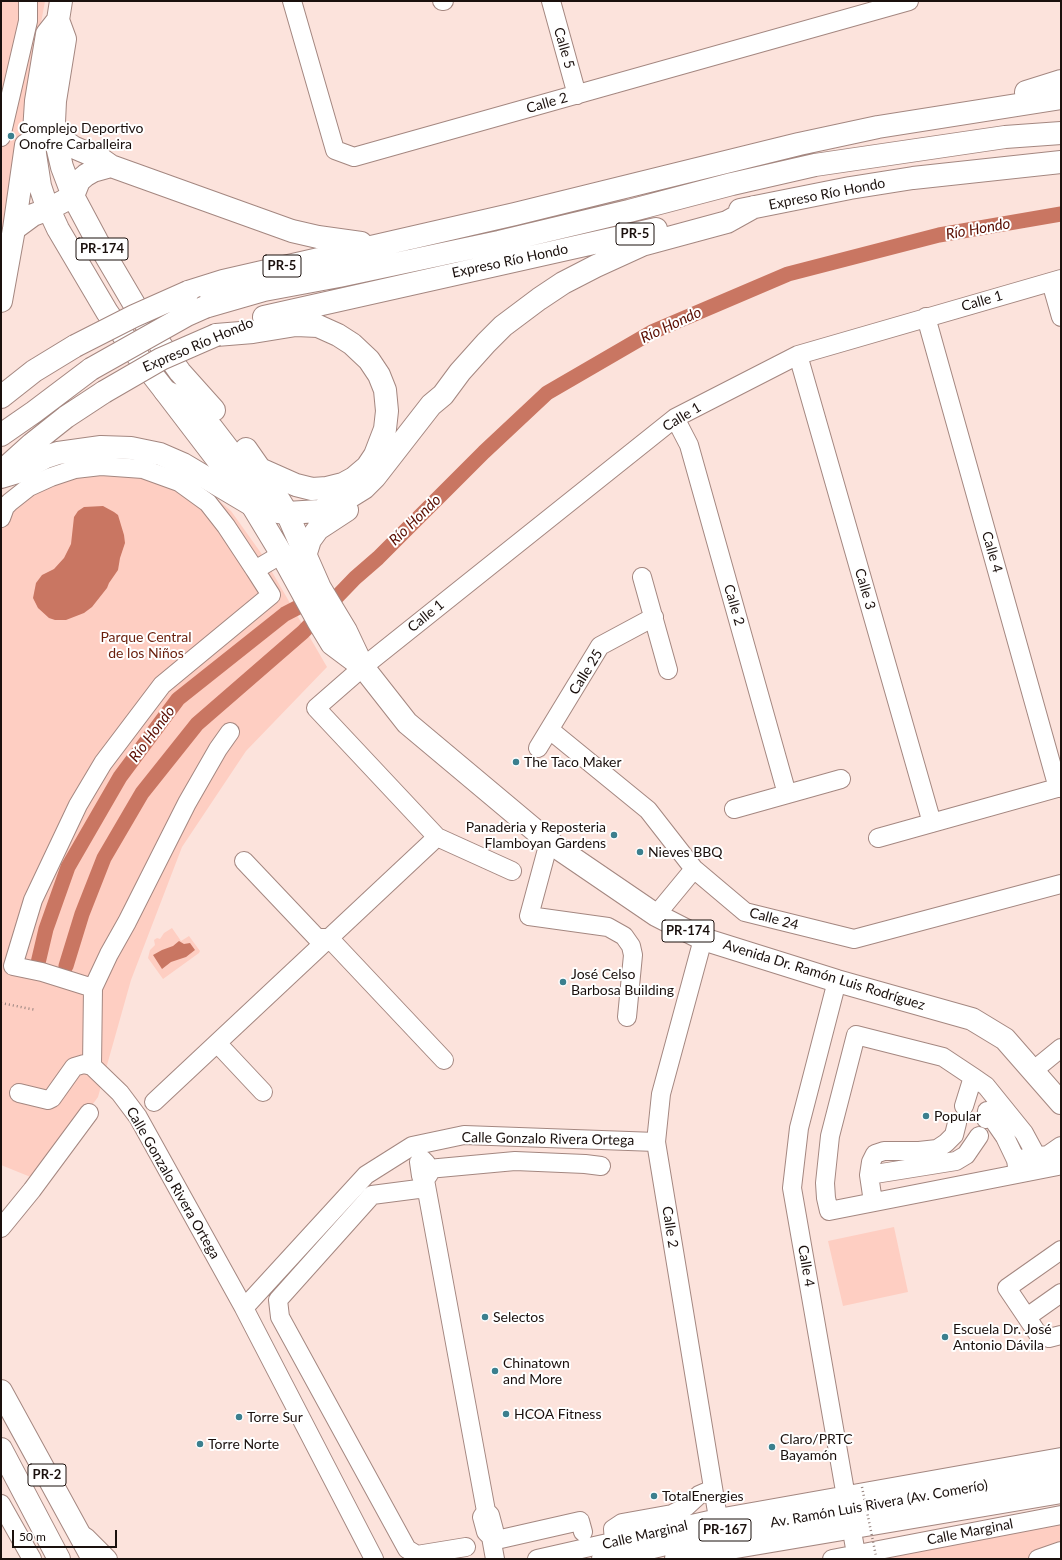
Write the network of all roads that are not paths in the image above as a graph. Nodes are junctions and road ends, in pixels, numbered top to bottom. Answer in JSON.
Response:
{"nodes":[{"id":1,"x":28,"y":1,"type":"edge"},
{"id":2,"x":292,"y":1,"type":"edge"},
{"id":3,"x":550,"y":1,"type":"edge"},
{"id":4,"x":909,"y":1,"type":"edge"},
{"id":5,"x":60,"y":10,"type":"edge"},
{"id":6,"x":1061,"y":81,"type":"edge"},
{"id":7,"x":577,"y":95,"type":"junction"},
{"id":8,"x":1061,"y":98,"type":"edge"},
{"id":9,"x":897,"y":125,"type":"junction"},
{"id":10,"x":2,"y":128,"type":"edge"},
{"id":11,"x":55,"y":130,"type":"junction"},
{"id":12,"x":34,"y":132,"type":"junction"},
{"id":13,"x":1061,"y":133,"type":"edge"},
{"id":14,"x":1061,"y":162,"type":"edge"},
{"id":15,"x":111,"y":166,"type":"junction"},
{"id":16,"x":73,"y":196,"type":"junction"},
{"id":17,"x":754,"y":207,"type":"junction"},
{"id":18,"x":49,"y":209,"type":"junction"},
{"id":19,"x":14,"y":229,"type":"junction"},
{"id":20,"x":378,"y":244,"type":"junction"},
{"id":21,"x":1056,"y":280,"type":"edge"},
{"id":22,"x":1,"y":301,"type":"edge"},
{"id":23,"x":926,"y":317,"type":"junction"},
{"id":24,"x":1061,"y":317,"type":"edge"},
{"id":25,"x":216,"y":335,"type":"junction"},
{"id":26,"x":798,"y":355,"type":"junction"},
{"id":27,"x":165,"y":391,"type":"junction"},
{"id":28,"x":443,"y":395,"type":"junction"},
{"id":29,"x":1,"y":397,"type":"edge"},
{"id":30,"x":34,"y":412,"type":"junction"},
{"id":31,"x":675,"y":418,"type":"junction"},
{"id":32,"x":1,"y":435,"type":"edge"},
{"id":33,"x":1,"y":451,"type":"edge"},
{"id":34,"x":260,"y":469,"type":"junction"},
{"id":35,"x":1,"y":473,"type":"edge"},
{"id":36,"x":1,"y":477,"type":"edge"},
{"id":37,"x":252,"y":505,"type":"junction"},
{"id":38,"x":287,"y":513,"type":"junction"},
{"id":39,"x":1,"y":518,"type":"edge"},
{"id":40,"x":291,"y":558,"type":"junction"},
{"id":41,"x":255,"y":570,"type":"junction"},
{"id":42,"x":642,"y":577,"type":"dead end"},
{"id":43,"x":654,"y":617,"type":"junction"},
{"id":44,"x":362,"y":667,"type":"junction"},
{"id":45,"x":668,"y":670,"type":"dead end"},
{"id":46,"x":550,"y":730,"type":"junction"},
{"id":47,"x":230,"y":732,"type":"dead end"},
{"id":48,"x":538,"y":748,"type":"dead end"},
{"id":49,"x":841,"y":778,"type":"dead end"},
{"id":50,"x":1060,"y":787,"type":"edge"},
{"id":51,"x":787,"y":794,"type":"junction"},
{"id":52,"x":734,"y":809,"type":"dead end"},
{"id":53,"x":932,"y":823,"type":"junction"},
{"id":54,"x":437,"y":837,"type":"junction"},
{"id":55,"x":878,"y":838,"type":"dead end"},
{"id":56,"x":550,"y":842,"type":"junction"},
{"id":57,"x":244,"y":861,"type":"dead end"},
{"id":58,"x":694,"y":869,"type":"junction"},
{"id":59,"x":512,"y":871,"type":"dead end"},
{"id":60,"x":1061,"y":884,"type":"edge"},
{"id":61,"x":656,"y":915,"type":"junction"},
{"id":62,"x":329,"y":938,"type":"junction"},
{"id":63,"x":703,"y":938,"type":"junction"},
{"id":64,"x":837,"y":981,"type":"junction"},
{"id":65,"x":93,"y":988,"type":"junction"},
{"id":66,"x":627,"y":1017,"type":"dead end"},
{"id":67,"x":216,"y":1043,"type":"junction"},
{"id":68,"x":1061,"y":1048,"type":"edge"},
{"id":69,"x":444,"y":1060,"type":"dead end"},
{"id":70,"x":92,"y":1066,"type":"junction"},
{"id":71,"x":1034,"y":1070,"type":"junction"},
{"id":72,"x":973,"y":1077,"type":"junction"},
{"id":73,"x":263,"y":1092,"type":"dead end"},
{"id":74,"x":18,"y":1093,"type":"dead end"},
{"id":75,"x":154,"y":1102,"type":"dead end"},
{"id":76,"x":1061,"y":1103,"type":"edge"},
{"id":77,"x":89,"y":1113,"type":"dead end"},
{"id":78,"x":986,"y":1119,"type":"dead end"},
{"id":79,"x":979,"y":1136,"type":"dead end"},
{"id":80,"x":656,"y":1142,"type":"junction"},
{"id":81,"x":1061,"y":1146,"type":"edge"},
{"id":82,"x":1037,"y":1157,"type":"junction"},
{"id":83,"x":1061,"y":1163,"type":"edge"},
{"id":84,"x":601,"y":1166,"type":"dead end"},
{"id":85,"x":1017,"y":1166,"type":"junction"},
{"id":86,"x":424,"y":1168,"type":"junction"},
{"id":87,"x":870,"y":1175,"type":"junction"},
{"id":88,"x":873,"y":1202,"type":"junction"},
{"id":89,"x":1,"y":1228,"type":"edge"},
{"id":90,"x":1061,"y":1250,"type":"edge"},
{"id":91,"x":1061,"y":1293,"type":"edge"},
{"id":92,"x":244,"y":1308,"type":"junction"},
{"id":93,"x":1027,"y":1317,"type":"junction"},
{"id":94,"x":1061,"y":1335,"type":"edge"},
{"id":95,"x":1,"y":1391,"type":"edge"},
{"id":96,"x":1,"y":1449,"type":"edge"},
{"id":97,"x":1061,"y":1457,"type":"edge"},
{"id":98,"x":1061,"y":1474,"type":"edge"},
{"id":99,"x":713,"y":1489,"type":"junction"},
{"id":100,"x":1061,"y":1492,"type":"edge"},
{"id":101,"x":1,"y":1504,"type":"edge"},
{"id":102,"x":849,"y":1511,"type":"junction"},
{"id":103,"x":1061,"y":1515,"type":"edge"},
{"id":104,"x":718,"y":1518,"type":"junction"},
{"id":105,"x":74,"y":1524,"type":"junction"},
{"id":106,"x":492,"y":1539,"type":"junction"},
{"id":107,"x":586,"y":1540,"type":"edge"},
{"id":108,"x":466,"y":1547,"type":"dead end"},
{"id":109,"x":1061,"y":1552,"type":"edge"},
{"id":110,"x":854,"y":1556,"type":"edge"},
{"id":111,"x":32,"y":1559,"type":"edge"},
{"id":112,"x":59,"y":1559,"type":"edge"},
{"id":113,"x":93,"y":1559,"type":"edge"},
{"id":114,"x":108,"y":1559,"type":"edge"},
{"id":115,"x":374,"y":1559,"type":"edge"},
{"id":116,"x":495,"y":1559,"type":"edge"},
{"id":117,"x":536,"y":1559,"type":"edge"},
{"id":118,"x":676,"y":1559,"type":"edge"},
{"id":119,"x":832,"y":1559,"type":"edge"},
{"id":120,"x":1038,"y":1559,"type":"edge"}],
"edges":[{"from":1,"to":10,"type":"street"},
{"from":2,"to":7,"type":"street","name":"Calle 2"},
{"from":3,"to":7,"type":"street","name":"Calle 5"},
{"from":4,"to":7,"type":"street","name":"Calle 2"},
{"from":5,"to":11,"type":"main road","number":"PR-174"},
{"from":5,"to":12,"type":"main road","number":"PR-174"},
{"from":6,"to":9,"type":"main road"},
{"from":8,"to":9,"type":"main road","number":"PR-5"},
{"from":9,"to":20,"type":"main road","number":"PR-5"},
{"from":11,"to":15,"type":"main road"},
{"from":11,"to":16,"type":"main road","number":"PR-174"},
{"from":12,"to":18,"type":"main road","number":"PR-174"},
{"from":12,"to":19,"type":"main road"},
{"from":13,"to":30,"type":"main road","bridge":true},
{"from":14,"to":17,"type":"main road","name":"Expreso Río Hondo","number":"PR-5"},
{"from":15,"to":16,"type":"main road"},
{"from":15,"to":20,"type":"main road"},
{"from":16,"to":18,"type":"main road"},
{"from":16,"to":34,"type":"main road","name":"Avenida Dr. Ramón Luis Rodríguez","number":"PR-174"},
{"from":17,"to":25,"type":"main road","name":"Expreso Río Hondo","number":"PR-5"},
{"from":17,"to":28,"type":"main road"},
{"from":18,"to":19,"type":"main road"},
{"from":18,"to":27,"type":"main road","name":"Avenida Dr. Ramón Luis Rodríguez","number":"PR-174"},
{"from":19,"to":22,"type":"main road"},
{"from":20,"to":29,"type":"main road","number":"PR-5","bridge":true},
{"from":21,"to":23,"type":"street","name":"Calle 1"},
{"from":21,"to":24,"type":"street"},
{"from":23,"to":26,"type":"street","name":"Calle 1"},
{"from":23,"to":50,"type":"street","name":"Calle 4"},
{"from":25,"to":34,"type":"main road"},
{"from":25,"to":35,"type":"main road","name":"Expreso Río Hondo","number":"PR-5","bridge":true},
{"from":26,"to":31,"type":"street","name":"Calle 1"},
{"from":26,"to":53,"type":"street","name":"Calle 3"},
{"from":27,"to":37,"type":"main road","name":"Avenida Dr. Ramón Luis Rodríguez"},
{"from":27,"to":38,"type":"main road"},
{"from":28,"to":38,"type":"main road"},
{"from":28,"to":40,"type":"main road"},
{"from":30,"to":32,"type":"main road"},
{"from":30,"to":33,"type":"main road"},
{"from":31,"to":44,"type":"street","name":"Calle 1"},
{"from":31,"to":51,"type":"street","name":"Calle 2"},
{"from":34,"to":38,"type":"main road","name":"Avenida Dr. Ramón Luis Rodríguez"},
{"from":36,"to":37,"type":"main road"},
{"from":37,"to":40,"type":"main road","name":"Avenida Dr. Ramón Luis Rodríguez"},
{"from":38,"to":40,"type":"main road","name":"Avenida Dr. Ramón Luis Rodríguez"},
{"from":39,"to":41,"type":"street"},
{"from":40,"to":41,"type":"street"},
{"from":40,"to":44,"type":"main road","name":"Avenida Dr. Ramón Luis Rodríguez"},
{"from":41,"to":65,"type":"street"},
{"from":42,"to":43,"type":"street"},
{"from":43,"to":45,"type":"street"},
{"from":43,"to":46,"type":"street","name":"Calle 25"},
{"from":44,"to":54,"type":"street","name":"Calle 1"},
{"from":44,"to":56,"type":"main road","name":"Avenida Dr. Ramón Luis Rodríguez","number":"PR-174"},
{"from":46,"to":48,"type":"street","name":"Calle 25"},
{"from":46,"to":58,"type":"street","name":"Calle 24"},
{"from":47,"to":65,"type":"street"},
{"from":49,"to":51,"type":"street"},
{"from":50,"to":53,"type":"street"},
{"from":51,"to":52,"type":"street"},
{"from":53,"to":55,"type":"street"},
{"from":54,"to":59,"type":"street"},
{"from":54,"to":62,"type":"street"},
{"from":56,"to":61,"type":"main road","name":"Avenida Dr. Ramón Luis Rodríguez","number":"PR-174"},
{"from":56,"to":66,"type":"street"},
{"from":57,"to":62,"type":"street"},
{"from":58,"to":60,"type":"street","name":"Calle 24"},
{"from":58,"to":61,"type":"street"},
{"from":61,"to":63,"type":"main road","name":"Avenida Dr. Ramón Luis Rodríguez","number":"PR-174"},
{"from":62,"to":67,"type":"street"},
{"from":62,"to":69,"type":"street"},
{"from":63,"to":64,"type":"main road","name":"Avenida Dr. Ramón Luis Rodríguez","number":"PR-174"},
{"from":63,"to":80,"type":"street","name":"Calle 2"},
{"from":64,"to":71,"type":"main road","name":"Avenida Dr. Ramón Luis Rodríguez","number":"PR-174"},
{"from":64,"to":102,"type":"street","name":"Calle 4"},
{"from":65,"to":70,"type":"street"},
{"from":67,"to":73,"type":"street"},
{"from":67,"to":75,"type":"street"},
{"from":68,"to":71,"type":"street"},
{"from":70,"to":74,"type":"street"},
{"from":70,"to":92,"type":"street","name":"Calle Gonzalo Rivera Ortega"},
{"from":71,"to":76,"type":"main road","name":"Avenida Dr. Ramón Luis Rodríguez","number":"PR-174"},
{"from":72,"to":82,"type":"street"},
{"from":72,"to":87,"type":"street"},
{"from":72,"to":88,"type":"street"},
{"from":77,"to":89,"type":"street"},
{"from":78,"to":85,"type":"street"},
{"from":79,"to":87,"type":"street"},
{"from":80,"to":86,"type":"street","name":"Calle Gonzalo Rivera Ortega"},
{"from":80,"to":99,"type":"street","name":"Calle 2"},
{"from":81,"to":82,"type":"street"},
{"from":82,"to":85,"type":"street"},
{"from":83,"to":85,"type":"street"},
{"from":84,"to":86,"type":"street"},
{"from":85,"to":88,"type":"street"},
{"from":86,"to":92,"type":"street","name":"Calle Gonzalo Rivera Ortega"},
{"from":86,"to":106,"type":"street"},
{"from":86,"to":108,"type":"street"},
{"from":87,"to":88,"type":"street"},
{"from":90,"to":93,"type":"street"},
{"from":91,"to":93,"type":"street"},
{"from":92,"to":115,"type":"street","name":"Calle Gonzalo Rivera Ortega"},
{"from":93,"to":94,"type":"street"},
{"from":95,"to":105,"type":"main road","number":"PR-2"},
{"from":96,"to":112,"type":"main road","number":"PR-2"},
{"from":97,"to":102,"type":"street","name":"Calle Marginal"},
{"from":98,"to":102,"type":"main road","name":"Av. Ramón Luis Rivera (Av. Comerío)","number":"PR-167"},
{"from":99,"to":104,"type":"street","name":"Calle 2"},
{"from":99,"to":107,"type":"street"},
{"from":100,"to":102,"type":"main road","name":"Av. Ramón Luis Rivera (Av. Comerío)","number":"PR-167"},
{"from":101,"to":111,"type":"street"},
{"from":102,"to":104,"type":"street","name":"Calle Marginal"},
{"from":102,"to":107,"type":"main road","name":"Av. Ramón Luis Rivera (Av. Comerío)","number":"PR-167"},
{"from":102,"to":110,"type":"street","name":"Calle 4"},
{"from":102,"to":118,"type":"main road","name":"Av. Ramón Luis Rivera (Av. Comerío)","number":"PR-167"},
{"from":103,"to":110,"type":"street","name":"Calle Marginal"},
{"from":104,"to":107,"type":"street","name":"Calle Marginal"},
{"from":105,"to":113,"type":"main road","number":"PR-2"},
{"from":105,"to":114,"type":"street"},
{"from":106,"to":107,"type":"street"},
{"from":106,"to":116,"type":"street"},
{"from":107,"to":117,"type":"street","name":"Calle Marginal"},
{"from":109,"to":120,"type":"street"},
{"from":110,"to":119,"type":"street","name":"Calle Marginal"}]}
